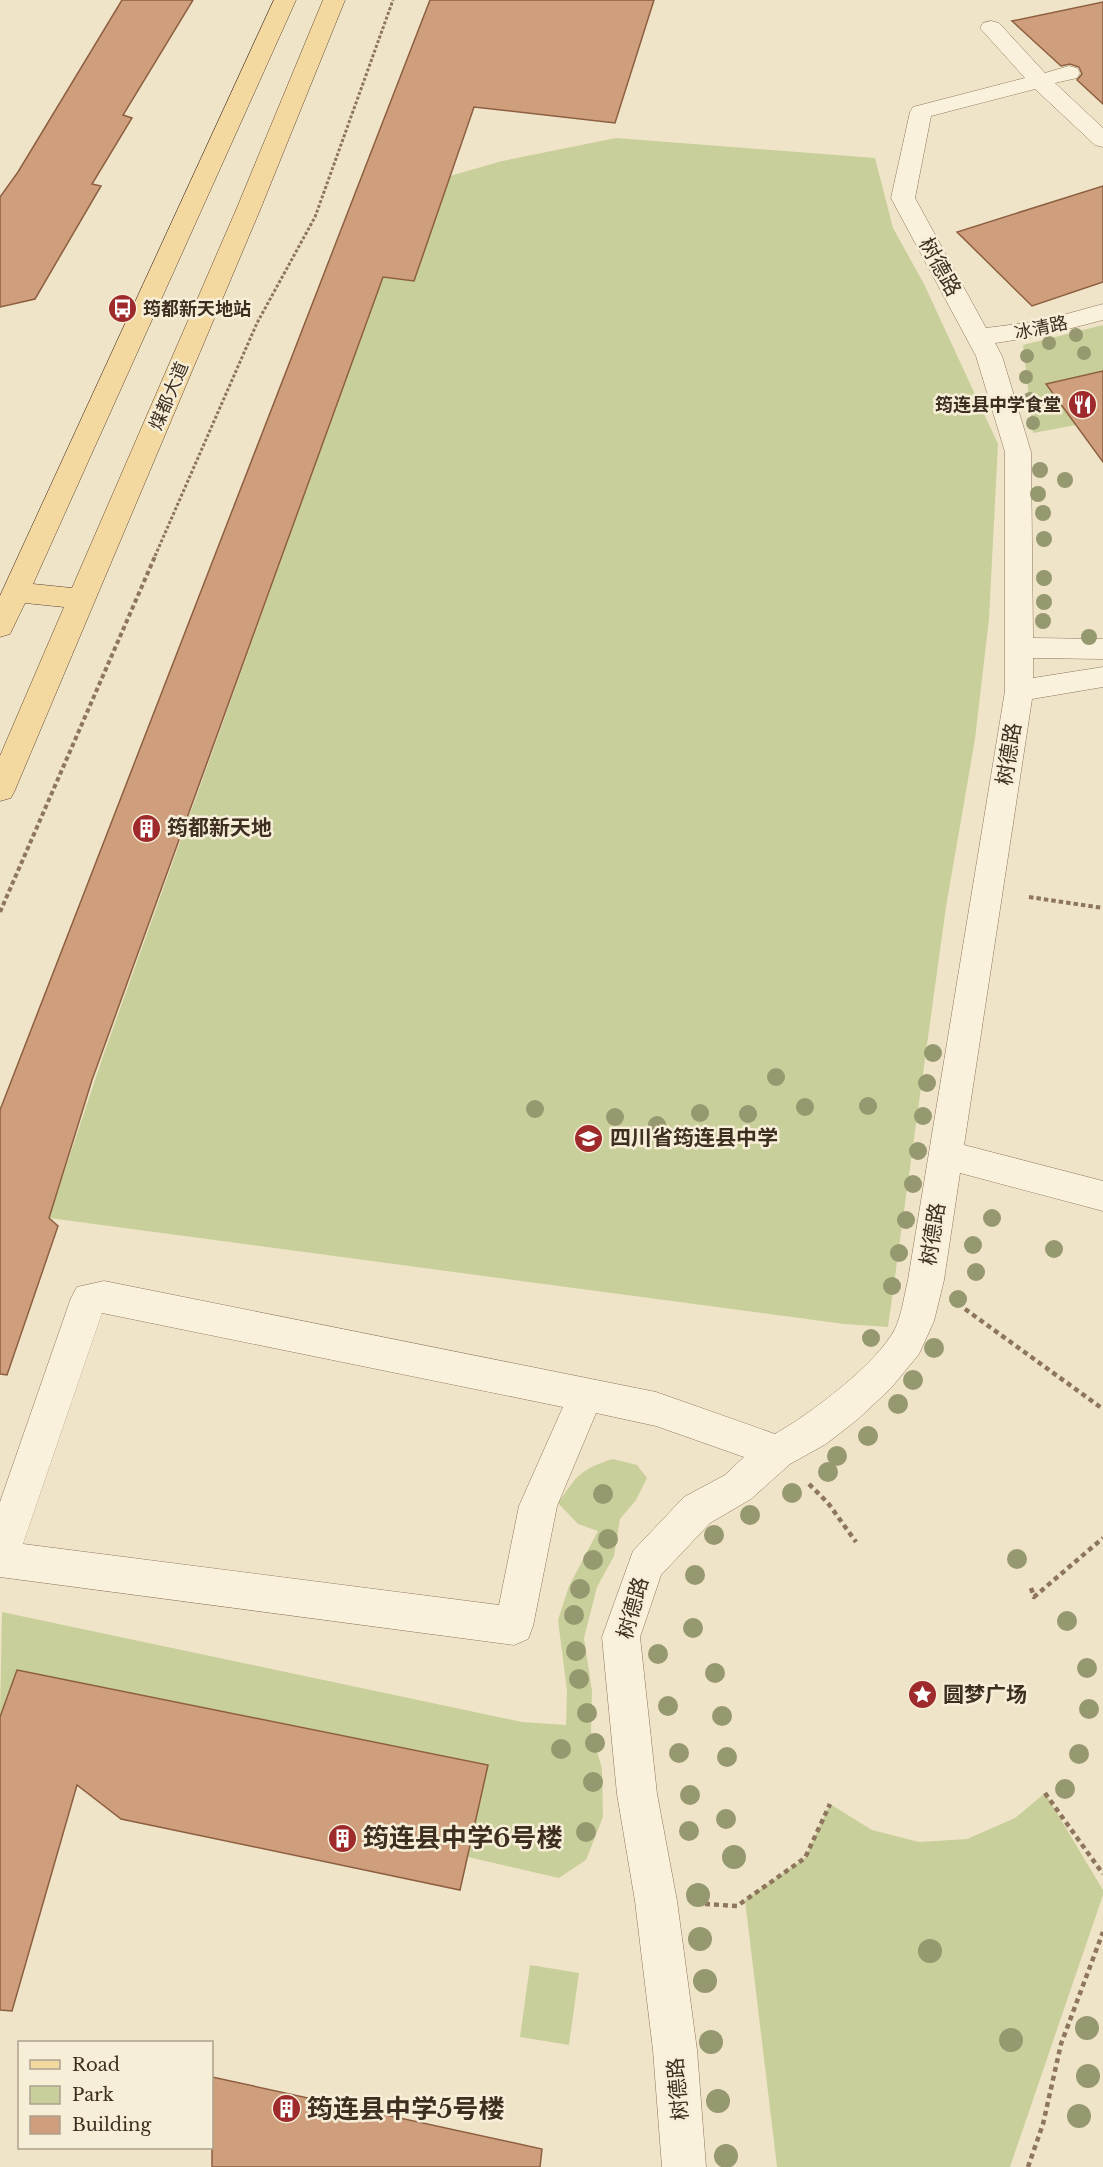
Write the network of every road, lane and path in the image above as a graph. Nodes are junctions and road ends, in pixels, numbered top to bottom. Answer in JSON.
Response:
{"nodes":[{"id":1,"x":393,"y":0,"type":"edge"},
{"id":2,"x":308,"y":5,"type":"edge"},
{"id":3,"x":991,"y":28,"type":"dead end"},
{"id":4,"x":1069,"y":74,"type":"dead end"},
{"id":5,"x":1040,"y":81,"type":"junction"},
{"id":6,"x":1103,"y":140,"type":"edge"},
{"id":7,"x":1103,"y":312,"type":"edge"},
{"id":8,"x":978,"y":337,"type":"junction"},
{"id":9,"x":16,"y":592,"type":"junction"},
{"id":10,"x":82,"y":599,"type":"junction"},
{"id":11,"x":0,"y":627,"type":"edge"},
{"id":12,"x":1019,"y":648,"type":"junction"},
{"id":13,"x":1103,"y":649,"type":"edge"},
{"id":14,"x":1103,"y":677,"type":"edge"},
{"id":15,"x":1019,"y":691,"type":"junction"},
{"id":16,"x":0,"y":790,"type":"edge"},
{"id":17,"x":986,"y":891,"type":"junction"},
{"id":18,"x":1103,"y":908,"type":"edge"},
{"id":19,"x":0,"y":912,"type":"edge"},
{"id":20,"x":946,"y":1155,"type":"junction"},
{"id":21,"x":1103,"y":1196,"type":"edge"},
{"id":22,"x":926,"y":1280,"type":"junction"},
{"id":23,"x":586,"y":1395,"type":"junction"},
{"id":24,"x":1103,"y":1409,"type":"edge"},
{"id":25,"x":777,"y":1452,"type":"junction"},
{"id":26,"x":1103,"y":1538,"type":"edge"},
{"id":27,"x":856,"y":1542,"type":"dead end"},
{"id":28,"x":0,"y":1558,"type":"edge"},
{"id":29,"x":1031,"y":1588,"type":"dead end"},
{"id":30,"x":1045,"y":1793,"type":"dead end"},
{"id":31,"x":830,"y":1804,"type":"dead end"},
{"id":32,"x":1103,"y":1875,"type":"edge"},
{"id":33,"x":656,"y":1901,"type":"junction"},
{"id":34,"x":1103,"y":1932,"type":"edge"},
{"id":35,"x":684,"y":2167,"type":"edge"},
{"id":36,"x":1028,"y":2167,"type":"edge"}],
"edges":[{"from":1,"to":19,"type":"path"},
{"from":2,"to":9,"type":"main road","name":"煤都大道"},
{"from":2,"to":10,"type":"main road","name":"煤都大道"},
{"from":3,"to":5,"type":"lane"},
{"from":4,"to":5,"type":"lane"},
{"from":5,"to":6,"type":"lane"},
{"from":5,"to":8,"type":"lane","name":"树德路"},
{"from":7,"to":8,"type":"lane","name":"冰清路"},
{"from":8,"to":12,"type":"lane","name":"树德路"},
{"from":9,"to":10,"type":"main road"},
{"from":9,"to":11,"type":"main road","name":"煤都大道"},
{"from":10,"to":16,"type":"main road","name":"煤都大道"},
{"from":12,"to":13,"type":"lane"},
{"from":12,"to":15,"type":"lane","name":"树德路"},
{"from":14,"to":15,"type":"lane"},
{"from":15,"to":17,"type":"lane","name":"树德路"},
{"from":17,"to":18,"type":"path"},
{"from":17,"to":20,"type":"lane","name":"树德路"},
{"from":20,"to":21,"type":"lane"},
{"from":20,"to":22,"type":"lane","name":"树德路"},
{"from":22,"to":24,"type":"path"},
{"from":22,"to":25,"type":"lane","name":"树德路"},
{"from":23,"to":25,"type":"lane"},
{"from":23,"to":28,"type":"lane"},
{"from":23,"to":28,"type":"lane"},
{"from":25,"to":27,"type":"path"},
{"from":25,"to":33,"type":"lane","name":"树德路"},
{"from":26,"to":29,"type":"path"},
{"from":30,"to":32,"type":"path"},
{"from":31,"to":33,"type":"path"},
{"from":33,"to":35,"type":"lane","name":"树德路"},
{"from":34,"to":36,"type":"path"}]}
